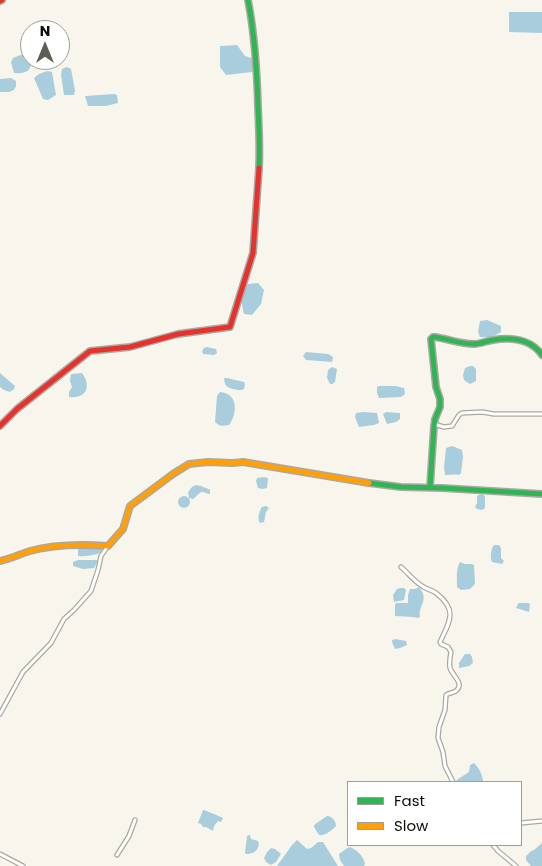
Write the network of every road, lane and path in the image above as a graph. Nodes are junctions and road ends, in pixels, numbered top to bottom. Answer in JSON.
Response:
{"nodes":[{"id":1,"x":248,"y":0,"type":"edge"},
{"id":2,"x":542,"y":355,"type":"edge"},
{"id":3,"x":542,"y":414,"type":"edge"},
{"id":4,"x":434,"y":424,"type":"junction"},
{"id":5,"x":0,"y":426,"type":"edge"},
{"id":6,"x":430,"y":487,"type":"junction"},
{"id":7,"x":542,"y":494,"type":"edge"},
{"id":8,"x":108,"y":546,"type":"junction"},
{"id":9,"x":0,"y":561,"type":"edge"},
{"id":10,"x":401,"y":567,"type":"dead end"},
{"id":11,"x":0,"y":714,"type":"edge"},
{"id":12,"x":453,"y":781,"type":"edge"},
{"id":13,"x":135,"y":820,"type":"dead end"},
{"id":14,"x":542,"y":821,"type":"edge"},
{"id":15,"x":522,"y":823,"type":"edge"},
{"id":16,"x":494,"y":846,"type":"edge"},
{"id":17,"x":0,"y":854,"type":"edge"},
{"id":18,"x":117,"y":855,"type":"dead end"},
{"id":19,"x":23,"y":866,"type":"edge"},
{"id":20,"x":516,"y":866,"type":"edge"}],
"edges":[{"from":1,"to":5,"type":"street"},
{"from":2,"to":4,"type":"street"},
{"from":3,"to":4,"type":"street"},
{"from":4,"to":6,"type":"street"},
{"from":6,"to":7,"type":"street"},
{"from":6,"to":8,"type":"street"},
{"from":8,"to":9,"type":"street"},
{"from":8,"to":11,"type":"street"},
{"from":10,"to":12,"type":"street"},
{"from":13,"to":18,"type":"street"},
{"from":14,"to":15,"type":"street"},
{"from":16,"to":20,"type":"street"},
{"from":17,"to":19,"type":"street"}]}
